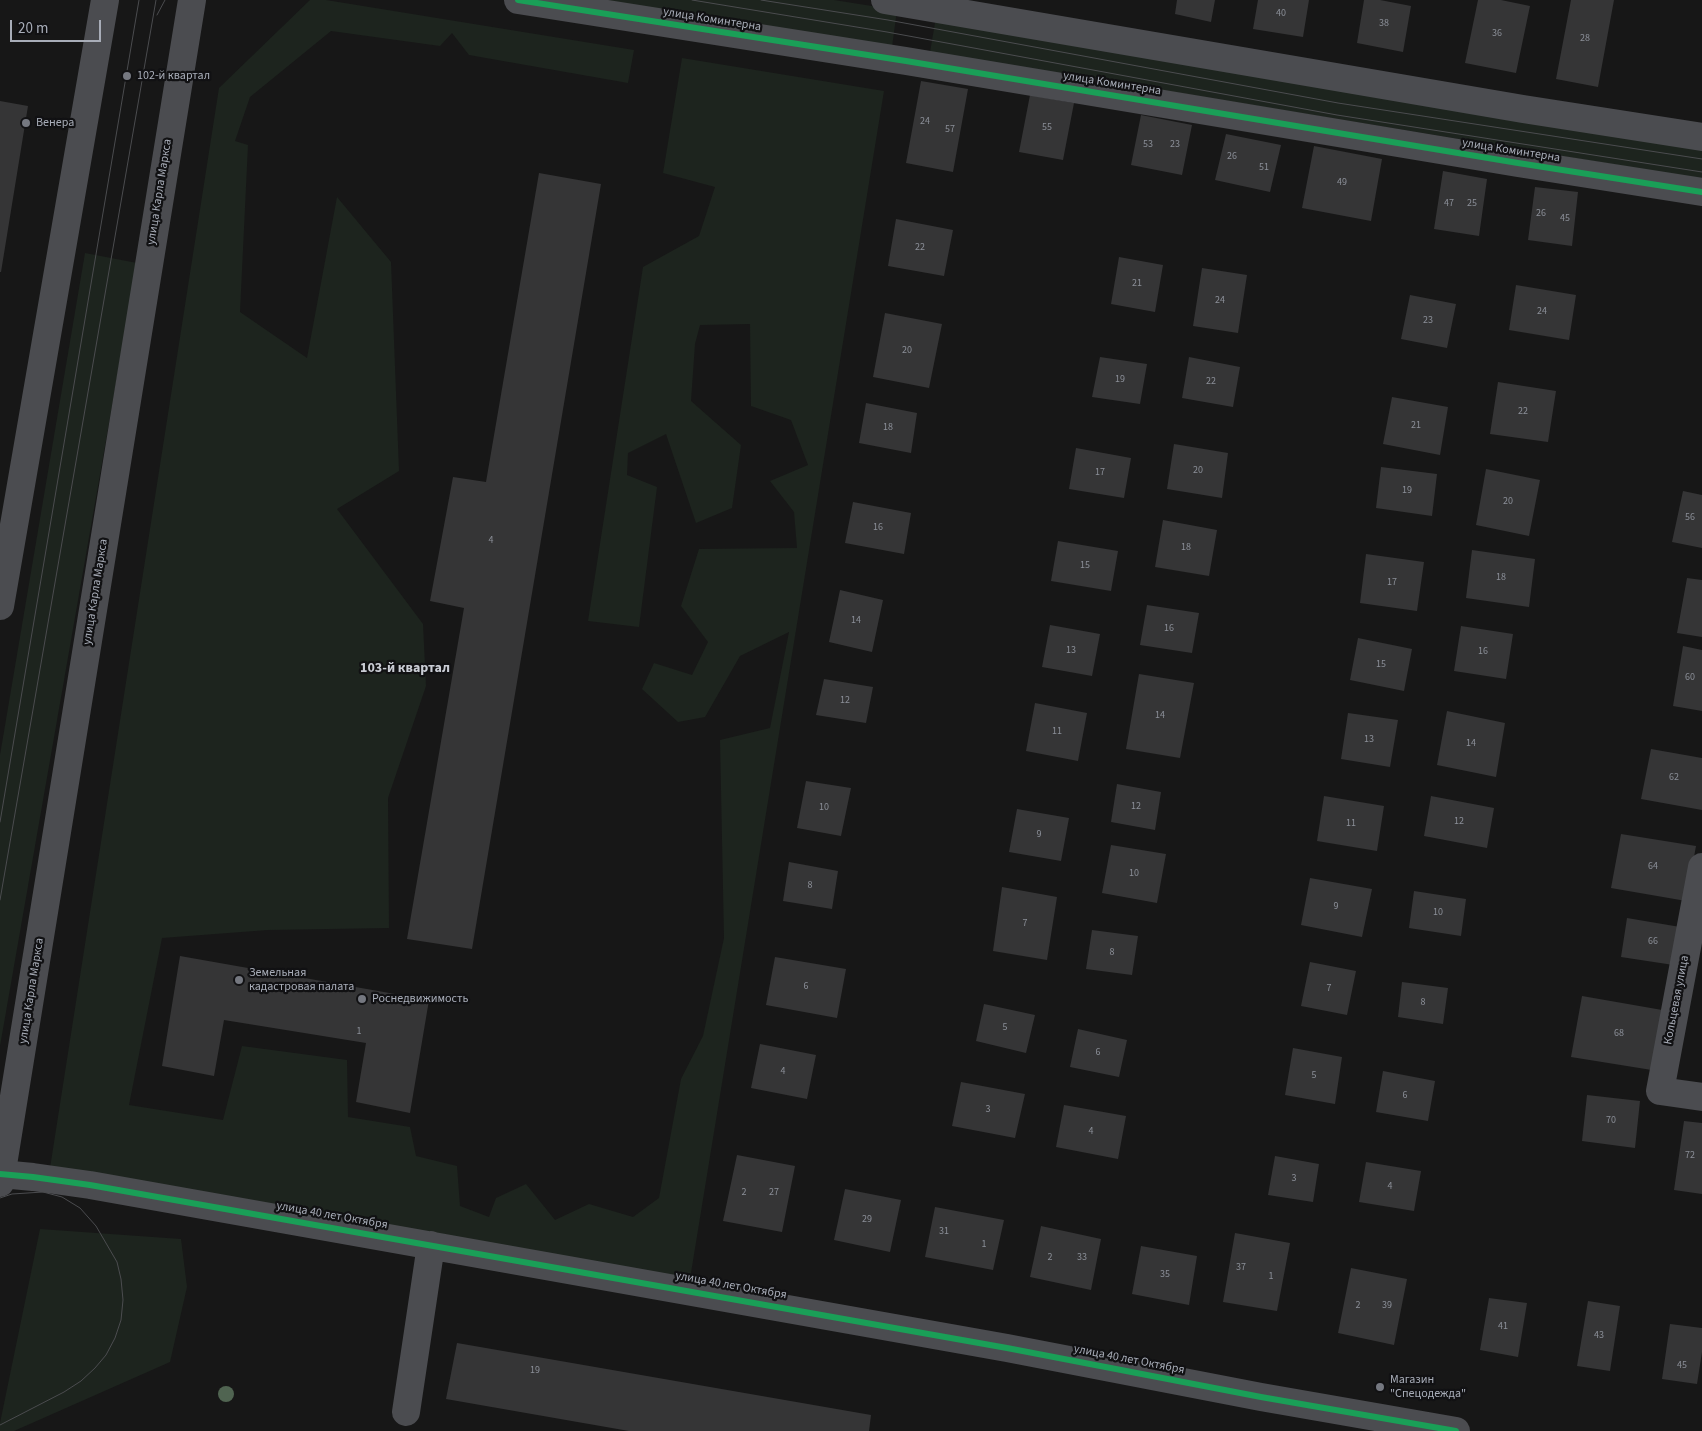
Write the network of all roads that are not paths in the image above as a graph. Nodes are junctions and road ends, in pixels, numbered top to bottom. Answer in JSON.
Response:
{"nodes":[{"id":1,"x":105,"y":0,"type":"edge"},
{"id":2,"x":192,"y":0,"type":"edge"},
{"id":3,"x":518,"y":0,"type":"edge"},
{"id":4,"x":885,"y":0,"type":"edge"},
{"id":5,"x":1702,"y":137,"type":"edge"},
{"id":6,"x":1702,"y":192,"type":"edge"},
{"id":7,"x":11,"y":483,"type":"edge"},
{"id":8,"x":0,"y":606,"type":"edge"},
{"id":9,"x":1702,"y":868,"type":"edge"},
{"id":10,"x":1702,"y":1097,"type":"edge"},
{"id":11,"x":1,"y":1178,"type":"edge"},
{"id":12,"x":431,"y":1245,"type":"junction"},
{"id":13,"x":406,"y":1412,"type":"dead end"},
{"id":14,"x":1456,"y":1431,"type":"edge"}],
"edges":[{"from":1,"to":7,"type":"street"},
{"from":2,"to":11,"type":"street","name":"улица Карла Маркса"},
{"from":3,"to":6,"type":"street","name":"улица Коминтерна"},
{"from":4,"to":5,"type":"street"},
{"from":7,"to":8,"type":"street"},
{"from":9,"to":10,"type":"street","name":"Кольцевая улица"},
{"from":11,"to":12,"type":"street","name":"улица 40 лет Октября"},
{"from":12,"to":13,"type":"street"},
{"from":12,"to":14,"type":"street","name":"улица 40 лет Октября"}]}
